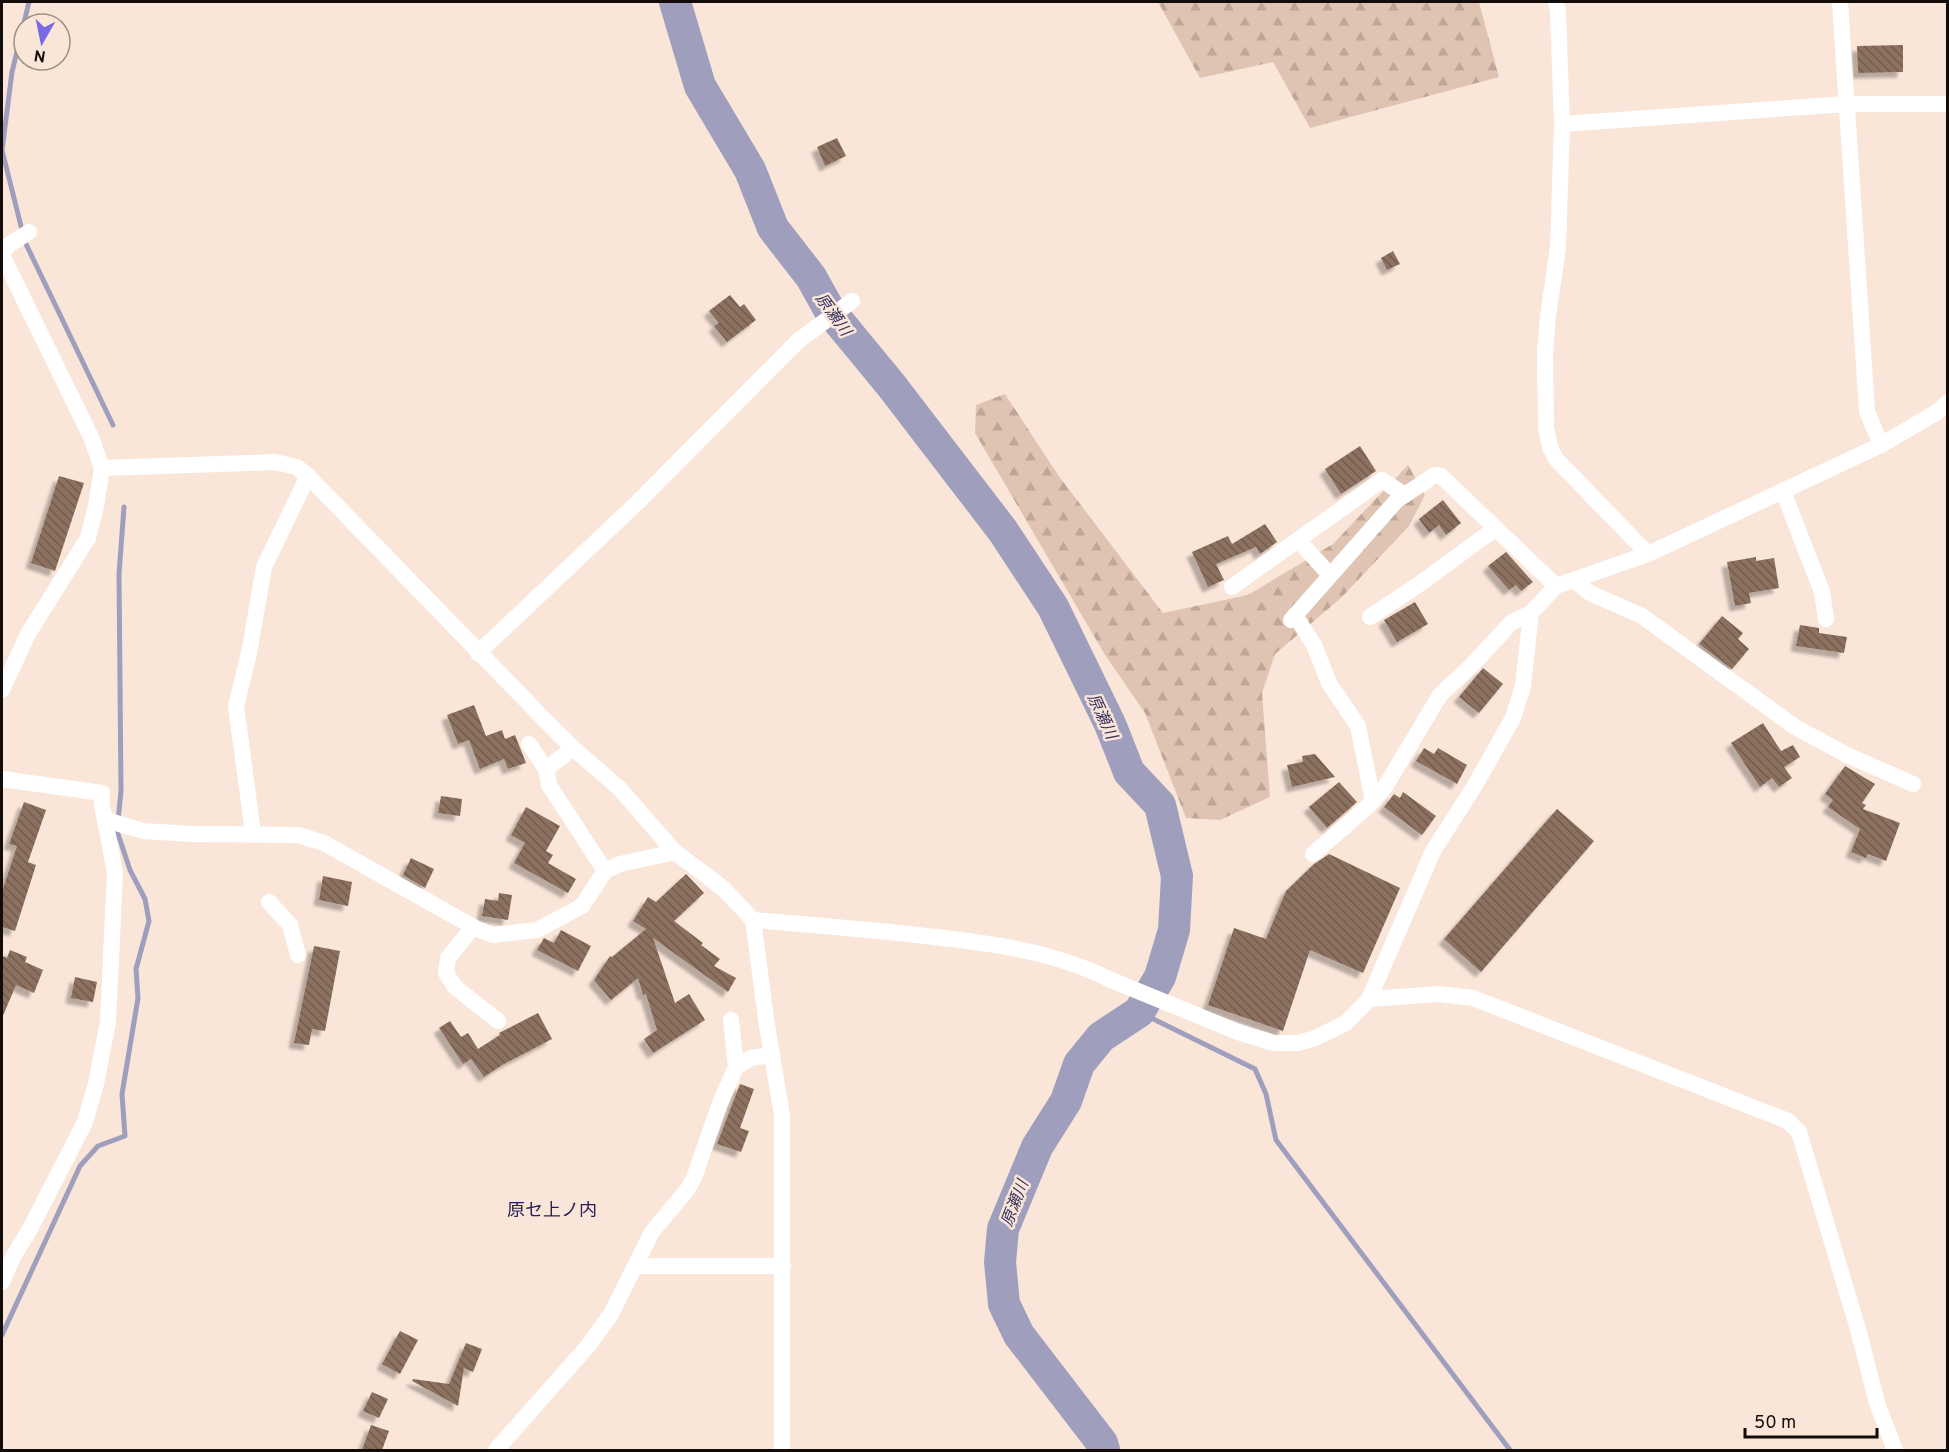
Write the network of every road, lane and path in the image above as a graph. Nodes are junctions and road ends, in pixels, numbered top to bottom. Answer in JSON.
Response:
{"nodes":[{"id":1,"x":1556,"y":2,"type":"edge"},
{"id":2,"x":1840,"y":2,"type":"edge"},
{"id":3,"x":1847,"y":104,"type":"junction"},
{"id":4,"x":1947,"y":104,"type":"edge"},
{"id":5,"x":1562,"y":124,"type":"junction"},
{"id":6,"x":28,"y":232,"type":"dead end"},
{"id":7,"x":4,"y":251,"type":"edge"},
{"id":8,"x":852,"y":301,"type":"dead end"},
{"id":9,"x":1947,"y":402,"type":"edge"},
{"id":10,"x":1881,"y":445,"type":"junction"},
{"id":11,"x":102,"y":468,"type":"junction"},
{"id":12,"x":309,"y":476,"type":"junction"},
{"id":13,"x":1783,"y":491,"type":"junction"},
{"id":14,"x":1404,"y":495,"type":"junction"},
{"id":15,"x":1496,"y":528,"type":"junction"},
{"id":16,"x":1298,"y":540,"type":"junction"},
{"id":17,"x":1648,"y":554,"type":"junction"},
{"id":18,"x":1330,"y":575,"type":"junction"},
{"id":19,"x":1574,"y":580,"type":"junction"},
{"id":20,"x":1232,"y":586,"type":"dead end"},
{"id":21,"x":1556,"y":586,"type":"junction"},
{"id":22,"x":1531,"y":613,"type":"junction"},
{"id":23,"x":1370,"y":617,"type":"dead end"},
{"id":24,"x":1826,"y":619,"type":"dead end"},
{"id":25,"x":478,"y":653,"type":"junction"},
{"id":26,"x":2,"y":690,"type":"edge"},
{"id":27,"x":530,"y":744,"type":"dead end"},
{"id":28,"x":573,"y":748,"type":"junction"},
{"id":29,"x":546,"y":769,"type":"junction"},
{"id":30,"x":2,"y":779,"type":"edge"},
{"id":31,"x":1913,"y":784,"type":"dead end"},
{"id":32,"x":1373,"y":801,"type":"junction"},
{"id":33,"x":106,"y":820,"type":"junction"},
{"id":34,"x":253,"y":833,"type":"junction"},
{"id":35,"x":675,"y":852,"type":"junction"},
{"id":36,"x":1313,"y":854,"type":"dead end"},
{"id":37,"x":605,"y":871,"type":"junction"},
{"id":38,"x":269,"y":902,"type":"dead end"},
{"id":39,"x":753,"y":920,"type":"junction"},
{"id":40,"x":473,"y":927,"type":"junction"},
{"id":41,"x":298,"y":955,"type":"dead end"},
{"id":42,"x":1369,"y":999,"type":"junction"},
{"id":43,"x":731,"y":1020,"type":"dead end"},
{"id":44,"x":498,"y":1021,"type":"dead end"},
{"id":45,"x":772,"y":1055,"type":"junction"},
{"id":46,"x":736,"y":1067,"type":"junction"},
{"id":47,"x":635,"y":1266,"type":"junction"},
{"id":48,"x":783,"y":1266,"type":"junction"},
{"id":49,"x":2,"y":1282,"type":"edge"},
{"id":50,"x":496,"y":1450,"type":"edge"},
{"id":51,"x":782,"y":1450,"type":"edge"},
{"id":52,"x":1895,"y":1450,"type":"edge"}],
"edges":[{"from":1,"to":5,"type":"street"},
{"from":2,"to":3,"type":"street"},
{"from":3,"to":4,"type":"street"},
{"from":3,"to":5,"type":"street"},
{"from":3,"to":10,"type":"street"},
{"from":5,"to":17,"type":"street"},
{"from":6,"to":7,"type":"street"},
{"from":7,"to":11,"type":"street"},
{"from":8,"to":25,"type":"street"},
{"from":9,"to":10,"type":"street"},
{"from":10,"to":13,"type":"street"},
{"from":11,"to":12,"type":"street"},
{"from":11,"to":26,"type":"street"},
{"from":12,"to":25,"type":"street"},
{"from":12,"to":34,"type":"street"},
{"from":13,"to":17,"type":"street"},
{"from":13,"to":24,"type":"street"},
{"from":14,"to":15,"type":"street"},
{"from":14,"to":16,"type":"street"},
{"from":14,"to":18,"type":"street"},
{"from":15,"to":21,"type":"street"},
{"from":15,"to":23,"type":"street"},
{"from":16,"to":18,"type":"street"},
{"from":16,"to":20,"type":"street"},
{"from":17,"to":19,"type":"street"},
{"from":18,"to":32,"type":"street"},
{"from":19,"to":21,"type":"street"},
{"from":19,"to":31,"type":"street"},
{"from":21,"to":22,"type":"street"},
{"from":22,"to":32,"type":"street"},
{"from":22,"to":42,"type":"street"},
{"from":25,"to":28,"type":"street"},
{"from":27,"to":29,"type":"street"},
{"from":28,"to":29,"type":"street"},
{"from":28,"to":35,"type":"street"},
{"from":29,"to":37,"type":"street"},
{"from":30,"to":33,"type":"street"},
{"from":32,"to":36,"type":"street"},
{"from":33,"to":34,"type":"street"},
{"from":33,"to":49,"type":"street"},
{"from":34,"to":40,"type":"street"},
{"from":35,"to":37,"type":"street"},
{"from":35,"to":39,"type":"street"},
{"from":37,"to":40,"type":"street"},
{"from":38,"to":41,"type":"street"},
{"from":39,"to":42,"type":"street"},
{"from":39,"to":45,"type":"street"},
{"from":40,"to":44,"type":"street"},
{"from":42,"to":52,"type":"street"},
{"from":43,"to":46,"type":"street"},
{"from":45,"to":46,"type":"street"},
{"from":45,"to":48,"type":"street"},
{"from":46,"to":47,"type":"street"},
{"from":47,"to":48,"type":"street"},
{"from":47,"to":50,"type":"street"},
{"from":48,"to":51,"type":"street"}]}
